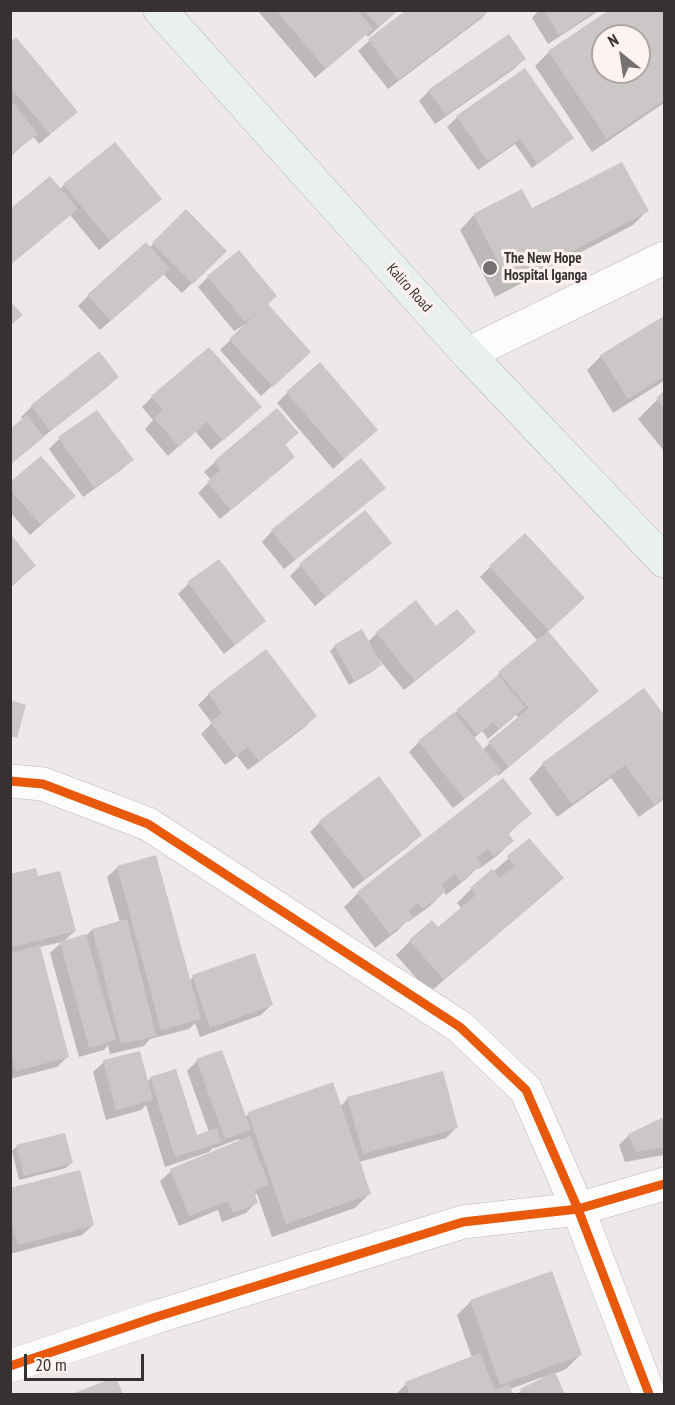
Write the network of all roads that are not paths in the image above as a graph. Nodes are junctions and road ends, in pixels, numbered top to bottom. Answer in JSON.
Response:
{"nodes":[{"id":1,"x":160,"y":10,"type":"edge"},
{"id":2,"x":664,"y":258,"type":"edge"},
{"id":3,"x":468,"y":354,"type":"junction"},
{"id":4,"x":664,"y":561,"type":"edge"},
{"id":5,"x":10,"y":781,"type":"edge"},
{"id":6,"x":664,"y":1184,"type":"edge"},
{"id":7,"x":578,"y":1209,"type":"junction"},
{"id":8,"x":10,"y":1366,"type":"edge"},
{"id":9,"x":649,"y":1395,"type":"edge"}],
"edges":[{"from":1,"to":3,"type":"main road","name":"Kaliro Road"},
{"from":2,"to":3,"type":"street"},
{"from":3,"to":4,"type":"main road","name":"Kaliro Road"},
{"from":5,"to":7,"type":"street"},
{"from":6,"to":7,"type":"street"},
{"from":7,"to":8,"type":"street"},
{"from":7,"to":9,"type":"street"}]}
